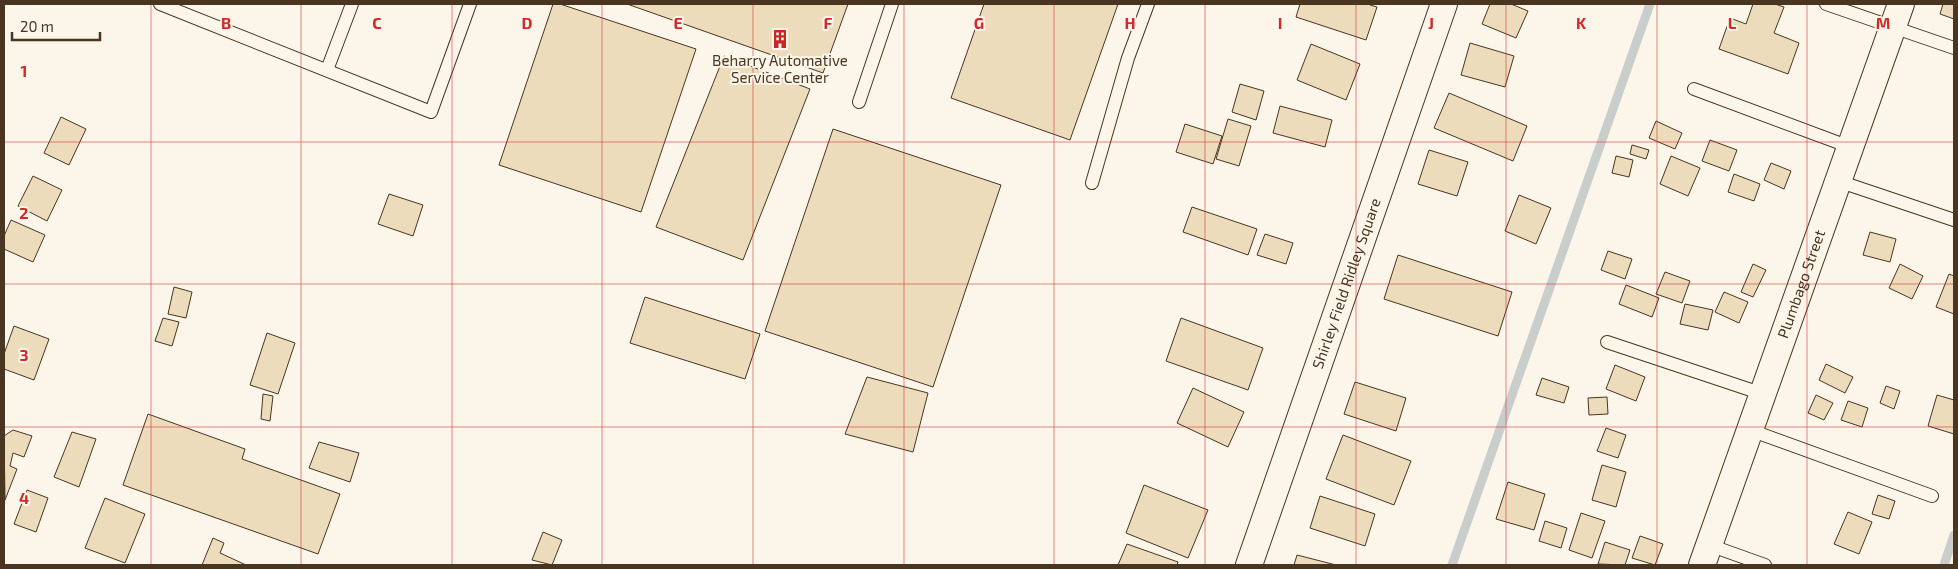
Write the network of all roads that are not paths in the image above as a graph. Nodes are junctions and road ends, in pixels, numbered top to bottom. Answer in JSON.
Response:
{"nodes":[{"id":1,"x":160,"y":4,"type":"edge"},
{"id":2,"x":352,"y":4,"type":"edge"},
{"id":3,"x":470,"y":4,"type":"edge"},
{"id":4,"x":892,"y":4,"type":"edge"},
{"id":5,"x":1148,"y":4,"type":"edge"},
{"id":6,"x":1444,"y":4,"type":"edge"},
{"id":7,"x":1826,"y":4,"type":"edge"},
{"id":8,"x":1897,"y":15,"type":"edge"},
{"id":9,"x":1954,"y":48,"type":"edge"},
{"id":10,"x":327,"y":70,"type":"junction"},
{"id":11,"x":1694,"y":89,"type":"dead end"},
{"id":12,"x":859,"y":102,"type":"dead end"},
{"id":13,"x":1850,"y":147,"type":"junction"},
{"id":14,"x":1838,"y":181,"type":"junction"},
{"id":15,"x":1092,"y":183,"type":"dead end"},
{"id":16,"x":1954,"y":220,"type":"edge"},
{"id":17,"x":1607,"y":342,"type":"dead end"},
{"id":18,"x":1763,"y":394,"type":"junction"},
{"id":19,"x":1750,"y":430,"type":"junction"},
{"id":20,"x":1932,"y":496,"type":"dead end"},
{"id":21,"x":1706,"y":555,"type":"edge"},
{"id":22,"x":1248,"y":565,"type":"edge"},
{"id":23,"x":1765,"y":565,"type":"edge"}],
"edges":[{"from":1,"to":10,"type":"lane"},
{"from":2,"to":10,"type":"lane"},
{"from":3,"to":10,"type":"lane"},
{"from":4,"to":12,"type":"lane"},
{"from":5,"to":15,"type":"lane"},
{"from":6,"to":22,"type":"street","name":"Shirley Field Ridley Square"},
{"from":7,"to":8,"type":"lane"},
{"from":8,"to":9,"type":"lane"},
{"from":8,"to":13,"type":"street","name":"Plumbago Street"},
{"from":11,"to":13,"type":"lane"},
{"from":13,"to":14,"type":"street","name":"Plumbago Street"},
{"from":14,"to":16,"type":"lane"},
{"from":14,"to":18,"type":"street","name":"Plumbago Street"},
{"from":17,"to":18,"type":"lane"},
{"from":18,"to":19,"type":"street","name":"Plumbago Street"},
{"from":19,"to":20,"type":"lane"},
{"from":19,"to":21,"type":"street","name":"Plumbago Street"},
{"from":21,"to":23,"type":"lane"}]}
